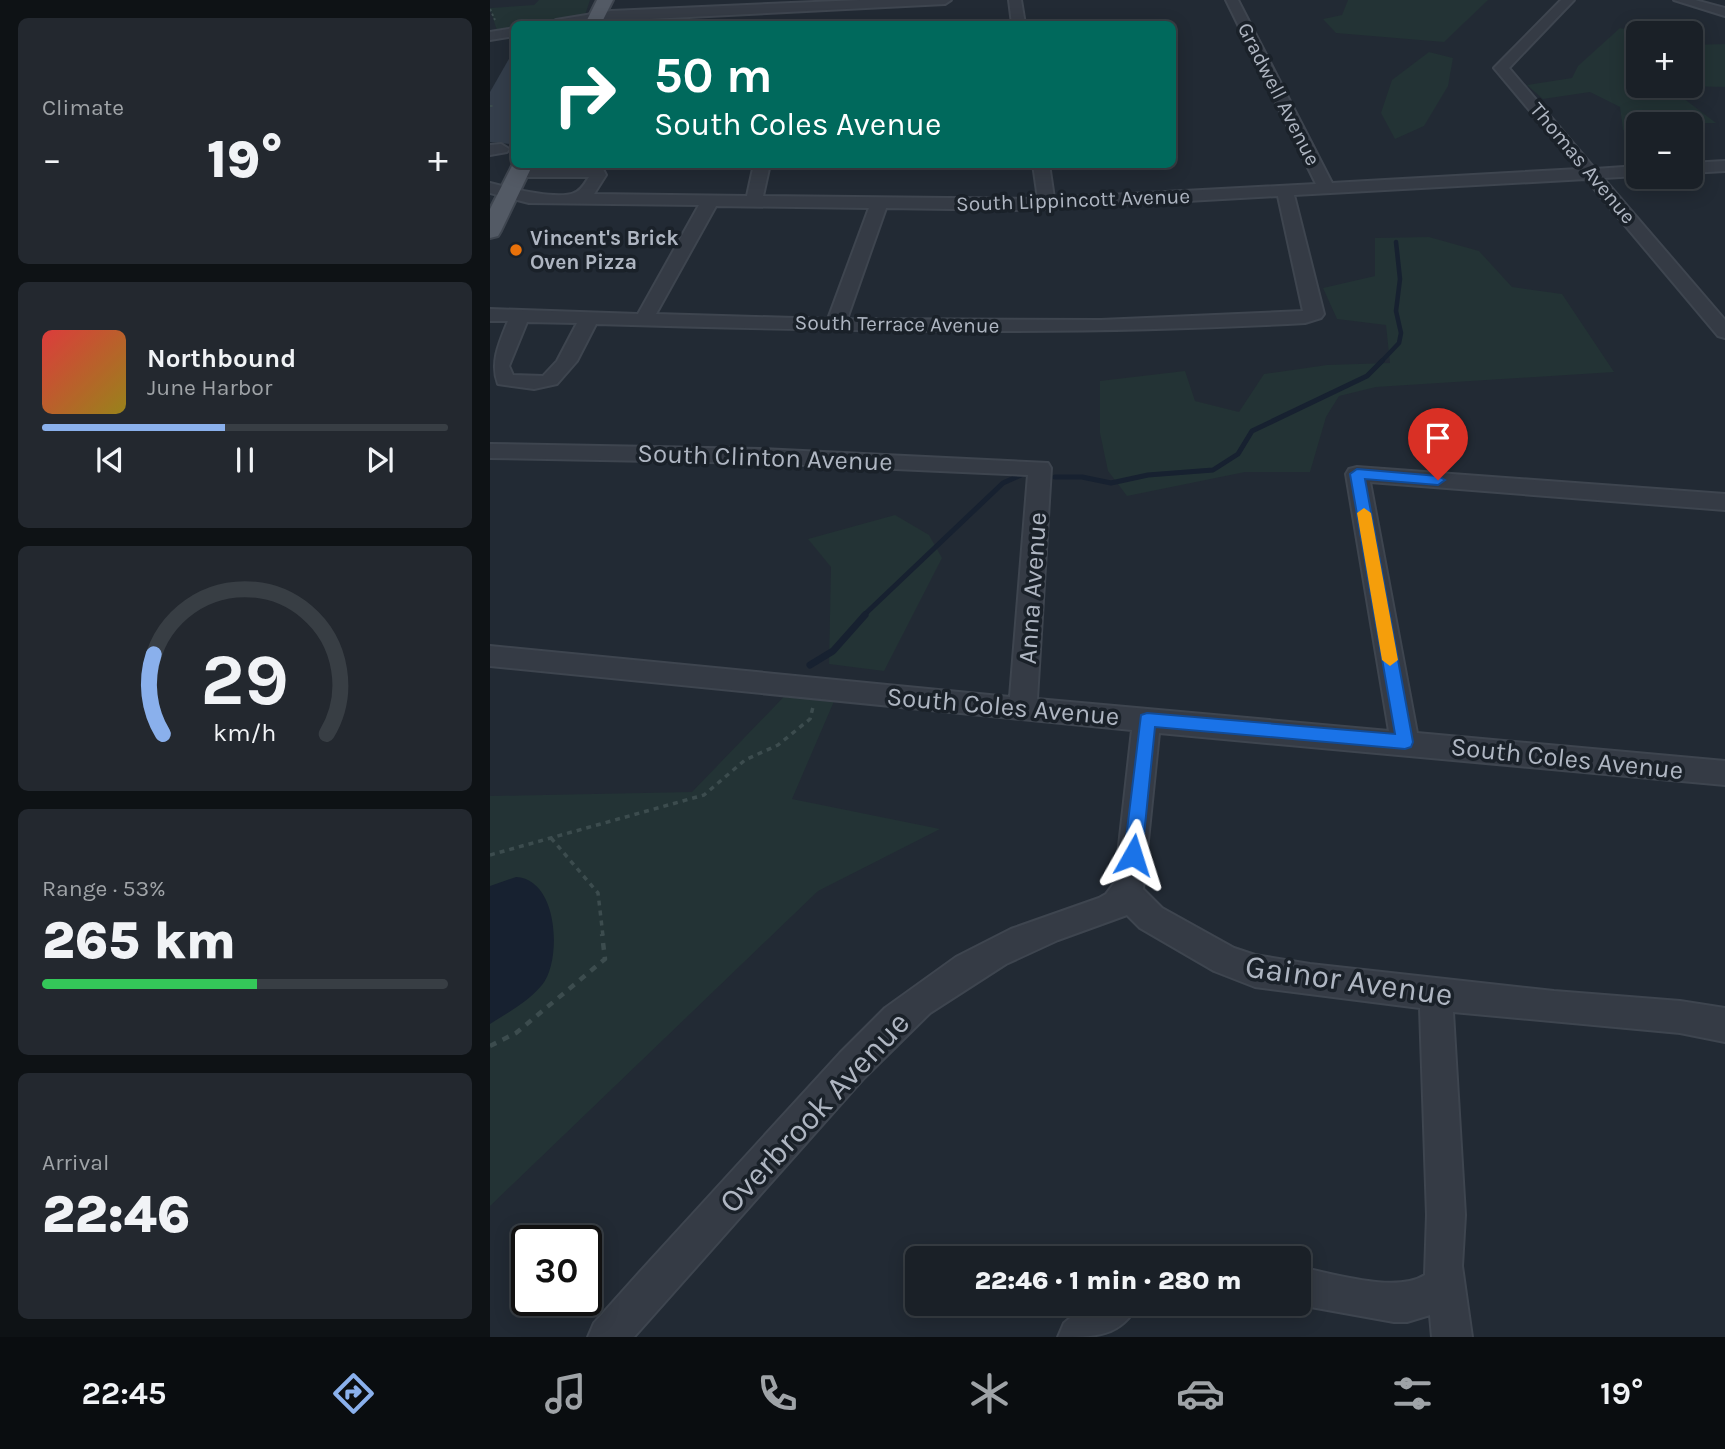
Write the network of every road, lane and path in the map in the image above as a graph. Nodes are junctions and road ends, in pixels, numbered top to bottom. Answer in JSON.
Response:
{"nodes":[{"id":1,"x":605,"y":0,"type":"edge"},
{"id":2,"x":931,"y":0,"type":"edge"},
{"id":3,"x":945,"y":0,"type":"edge"},
{"id":4,"x":1015,"y":0,"type":"edge"},
{"id":5,"x":1232,"y":0,"type":"edge"},
{"id":6,"x":1568,"y":0,"type":"edge"},
{"id":7,"x":1680,"y":0,"type":"edge"},
{"id":8,"x":693,"y":5,"type":"edge"},
{"id":9,"x":718,"y":5,"type":"edge"},
{"id":10,"x":666,"y":6,"type":"edge"},
{"id":11,"x":795,"y":6,"type":"junction"},
{"id":12,"x":1725,"y":12,"type":"edge"},
{"id":13,"x":595,"y":21,"type":"edge"},
{"id":14,"x":792,"y":21,"type":"edge"},
{"id":15,"x":1018,"y":21,"type":"edge"},
{"id":16,"x":511,"y":32,"type":"edge"},
{"id":17,"x":490,"y":36,"type":"edge"},
{"id":18,"x":490,"y":106,"type":"edge"},
{"id":19,"x":495,"y":106,"type":"dead end"},
{"id":20,"x":1725,"y":166,"type":"edge"},
{"id":21,"x":1703,"y":167,"type":"edge"},
{"id":22,"x":761,"y":168,"type":"edge"},
{"id":23,"x":1042,"y":168,"type":"edge"},
{"id":24,"x":1626,"y":172,"type":"edge"},
{"id":25,"x":1592,"y":174,"type":"junction"},
{"id":26,"x":510,"y":180,"type":"edge"},
{"id":27,"x":1326,"y":188,"type":"junction"},
{"id":28,"x":1286,"y":191,"type":"junction"},
{"id":29,"x":577,"y":199,"type":"junction"},
{"id":30,"x":710,"y":201,"type":"junction"},
{"id":31,"x":754,"y":201,"type":"junction"},
{"id":32,"x":880,"y":202,"type":"junction"},
{"id":33,"x":1047,"y":204,"type":"junction"},
{"id":34,"x":490,"y":231,"type":"edge"},
{"id":35,"x":490,"y":316,"type":"edge"},
{"id":36,"x":520,"y":316,"type":"junction"},
{"id":37,"x":1305,"y":317,"type":"joint"},
{"id":38,"x":589,"y":318,"type":"junction"},
{"id":39,"x":644,"y":319,"type":"junction"},
{"id":40,"x":836,"y":324,"type":"junction"},
{"id":41,"x":1725,"y":332,"type":"edge"},
{"id":42,"x":490,"y":451,"type":"edge"},
{"id":43,"x":1040,"y":468,"type":"joint"},
{"id":44,"x":1725,"y":502,"type":"edge"},
{"id":45,"x":490,"y":656,"type":"edge"},
{"id":46,"x":815,"y":702,"type":"dead end"},
{"id":47,"x":1023,"y":709,"type":"junction"},
{"id":48,"x":1147,"y":720,"type":"junction"},
{"id":49,"x":1405,"y":742,"type":"junction"},
{"id":50,"x":1725,"y":773,"type":"edge"},
{"id":51,"x":551,"y":838,"type":"junction"},
{"id":52,"x":490,"y":855,"type":"edge"},
{"id":53,"x":1126,"y":893,"type":"junction"},
{"id":54,"x":1436,"y":993,"type":"junction"},
{"id":55,"x":1725,"y":1025,"type":"edge"},
{"id":56,"x":490,"y":1046,"type":"edge"},
{"id":57,"x":1446,"y":1284,"type":"junction"},
{"id":58,"x":1311,"y":1288,"type":"edge"},
{"id":59,"x":1103,"y":1316,"type":"edge"},
{"id":60,"x":608,"y":1337,"type":"edge"},
{"id":61,"x":1078,"y":1337,"type":"edge"},
{"id":62,"x":1452,"y":1337,"type":"edge"}],
"edges":[{"from":1,"to":13,"type":"main road"},
{"from":2,"to":3,"type":"street"},
{"from":2,"to":11,"type":"street"},
{"from":4,"to":15,"type":"street"},
{"from":5,"to":27,"type":"street","name":"Gradwell Avenue"},
{"from":6,"to":25,"type":"street","name":"Thomas Avenue"},
{"from":7,"to":12,"type":"street"},
{"from":8,"to":9,"type":"street"},
{"from":8,"to":10,"type":"street"},
{"from":9,"to":11,"type":"street"},
{"from":10,"to":13,"type":"street"},
{"from":11,"to":14,"type":"street"},
{"from":16,"to":17,"type":"street"},
{"from":18,"to":19,"type":"path"},
{"from":20,"to":21,"type":"street"},
{"from":22,"to":31,"type":"street"},
{"from":23,"to":33,"type":"street"},
{"from":24,"to":25,"type":"street","name":"South Lippincott Avenue"},
{"from":25,"to":27,"type":"street","name":"South Lippincott Avenue"},
{"from":25,"to":41,"type":"street","name":"Thomas Avenue"},
{"from":26,"to":29,"type":"street","name":"South Lippincott Avenue"},
{"from":26,"to":29,"type":"street"},
{"from":26,"to":34,"type":"main road"},
{"from":27,"to":28,"type":"street","name":"South Lippincott Avenue"},
{"from":28,"to":33,"type":"street","name":"South Lippincott Avenue"},
{"from":28,"to":37,"type":"street","name":"Gradwell Avenue"},
{"from":29,"to":30,"type":"street","name":"South Lippincott Avenue"},
{"from":30,"to":31,"type":"street","name":"South Lippincott Avenue"},
{"from":30,"to":39,"type":"street"},
{"from":31,"to":32,"type":"street","name":"South Lippincott Avenue"},
{"from":32,"to":33,"type":"street","name":"South Lippincott Avenue"},
{"from":32,"to":40,"type":"street"},
{"from":35,"to":36,"type":"street","name":"South Terrace Avenue"},
{"from":36,"to":38,"type":"street","name":"South Terrace Avenue"},
{"from":36,"to":38,"type":"street"},
{"from":37,"to":40,"type":"street","name":"South Terrace Avenue"},
{"from":38,"to":39,"type":"street","name":"South Terrace Avenue"},
{"from":39,"to":40,"type":"street","name":"South Terrace Avenue"},
{"from":42,"to":43,"type":"street","name":"South Clinton Avenue"},
{"from":43,"to":47,"type":"street","name":"Anna Avenue"},
{"from":44,"to":49,"type":"street"},
{"from":45,"to":47,"type":"street","name":"South Coles Avenue"},
{"from":46,"to":51,"type":"path"},
{"from":47,"to":48,"type":"street","name":"South Coles Avenue"},
{"from":48,"to":49,"type":"street","name":"South Coles Avenue"},
{"from":48,"to":53,"type":"street"},
{"from":49,"to":50,"type":"street","name":"South Coles Avenue"},
{"from":51,"to":52,"type":"path"},
{"from":51,"to":56,"type":"path"},
{"from":53,"to":54,"type":"street","name":"Gainor Avenue"},
{"from":53,"to":60,"type":"street","name":"Overbrook Avenue"},
{"from":54,"to":55,"type":"street","name":"Gainor Avenue"},
{"from":54,"to":57,"type":"street"},
{"from":57,"to":58,"type":"street"},
{"from":57,"to":62,"type":"street"},
{"from":59,"to":61,"type":"street"}]}
